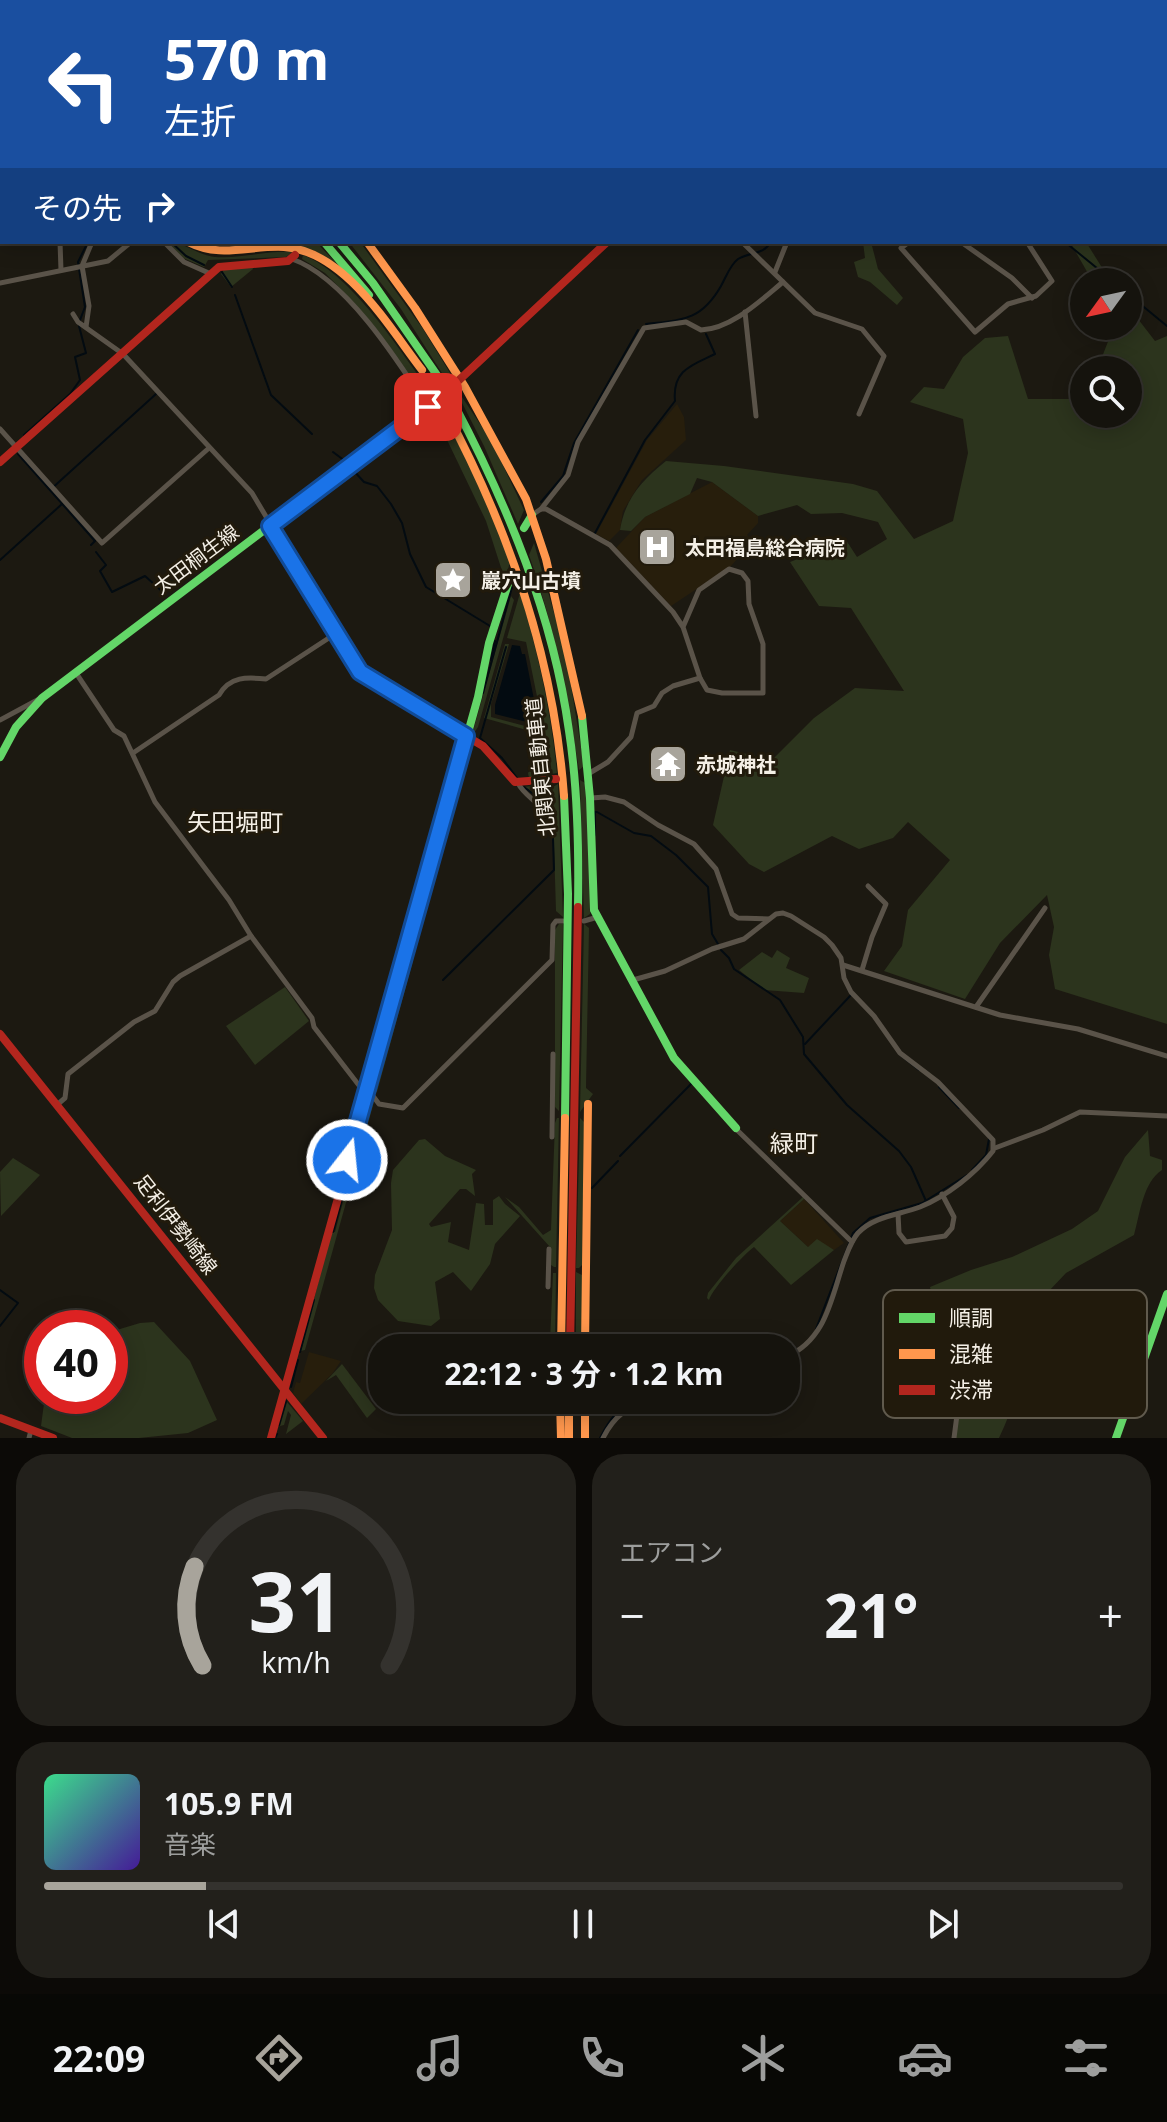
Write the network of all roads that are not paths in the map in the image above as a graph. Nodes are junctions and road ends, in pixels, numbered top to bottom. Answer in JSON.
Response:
{"nodes":[{"id":1,"x":60,"y":244,"type":"edge"},
{"id":2,"x":91,"y":244,"type":"edge"},
{"id":3,"x":129,"y":244,"type":"edge"},
{"id":4,"x":166,"y":244,"type":"edge"},
{"id":5,"x":192,"y":244,"type":"edge"},
{"id":6,"x":326,"y":244,"type":"edge"},
{"id":7,"x":343,"y":244,"type":"edge"},
{"id":8,"x":368,"y":244,"type":"edge"},
{"id":9,"x":605,"y":244,"type":"edge"},
{"id":10,"x":744,"y":244,"type":"edge"},
{"id":11,"x":786,"y":244,"type":"edge"},
{"id":12,"x":906,"y":244,"type":"edge"},
{"id":13,"x":964,"y":244,"type":"edge"},
{"id":14,"x":1028,"y":244,"type":"edge"},
{"id":15,"x":293,"y":257,"type":"joint"},
{"id":16,"x":80,"y":267,"type":"junction"},
{"id":17,"x":61,"y":270,"type":"junction"},
{"id":18,"x":775,"y":272,"type":"junction"},
{"id":19,"x":211,"y":274,"type":"junction"},
{"id":20,"x":783,"y":282,"type":"junction"},
{"id":21,"x":0,"y":283,"type":"edge"},
{"id":22,"x":1032,"y":298,"type":"junction"},
{"id":23,"x":745,"y":312,"type":"junction"},
{"id":24,"x":73,"y":314,"type":"dead end"},
{"id":25,"x":82,"y":325,"type":"junction"},
{"id":26,"x":123,"y":354,"type":"junction"},
{"id":27,"x":422,"y":370,"type":"junction"},
{"id":28,"x":461,"y":380,"type":"junction"},
{"id":29,"x":435,"y":382,"type":"junction"},
{"id":30,"x":428,"y":407,"type":"junction"},
{"id":31,"x":450,"y":407,"type":"junction"},
{"id":32,"x":859,"y":414,"type":"dead end"},
{"id":33,"x":756,"y":416,"type":"dead end"},
{"id":34,"x":0,"y":429,"type":"edge"},
{"id":35,"x":17,"y":447,"type":"junction"},
{"id":36,"x":209,"y":448,"type":"junction"},
{"id":37,"x":0,"y":462,"type":"edge"},
{"id":38,"x":536,"y":512,"type":"junction"},
{"id":39,"x":270,"y":526,"type":"junction"},
{"id":40,"x":524,"y":528,"type":"dead end"},
{"id":41,"x":511,"y":575,"type":"dead end"},
{"id":42,"x":683,"y":627,"type":"junction"},
{"id":43,"x":335,"y":634,"type":"junction"},
{"id":44,"x":76,"y":672,"type":"junction"},
{"id":45,"x":700,"y":678,"type":"junction"},
{"id":46,"x":379,"y":685,"type":"joint"},
{"id":47,"x":42,"y":698,"type":"junction"},
{"id":48,"x":0,"y":720,"type":"edge"},
{"id":49,"x":466,"y":736,"type":"junction"},
{"id":50,"x":133,"y":753,"type":"junction"},
{"id":51,"x":0,"y":757,"type":"edge"},
{"id":52,"x":585,"y":775,"type":"junction"},
{"id":53,"x":556,"y":779,"type":"dead end"},
{"id":54,"x":518,"y":783,"type":"junction"},
{"id":55,"x":590,"y":798,"type":"junction"},
{"id":56,"x":548,"y":817,"type":"dead end"},
{"id":57,"x":868,"y":886,"type":"dead end"},
{"id":58,"x":1045,"y":908,"type":"dead end"},
{"id":59,"x":598,"y":917,"type":"junction"},
{"id":60,"x":769,"y":919,"type":"junction"},
{"id":61,"x":563,"y":921,"type":"dead end"},
{"id":62,"x":584,"y":921,"type":"dead end"},
{"id":63,"x":251,"y":936,"type":"junction"},
{"id":64,"x":843,"y":965,"type":"junction"},
{"id":65,"x":862,"y":970,"type":"junction"},
{"id":66,"x":633,"y":980,"type":"junction"},
{"id":67,"x":976,"y":1007,"type":"junction"},
{"id":68,"x":0,"y":1034,"type":"edge"},
{"id":69,"x":553,"y":1054,"type":"dead end"},
{"id":70,"x":1167,"y":1056,"type":"edge"},
{"id":71,"x":367,"y":1091,"type":"junction"},
{"id":72,"x":58,"y":1104,"type":"junction"},
{"id":73,"x":588,"y":1104,"type":"dead end"},
{"id":74,"x":1167,"y":1116,"type":"edge"},
{"id":75,"x":736,"y":1128,"type":"joint"},
{"id":76,"x":552,"y":1137,"type":"dead end"},
{"id":77,"x":995,"y":1148,"type":"junction"},
{"id":78,"x":942,"y":1194,"type":"junction"},
{"id":79,"x":898,"y":1214,"type":"junction"},
{"id":80,"x":852,"y":1242,"type":"junction"},
{"id":81,"x":549,"y":1249,"type":"dead end"},
{"id":82,"x":548,"y":1287,"type":"dead end"},
{"id":83,"x":1166,"y":1301,"type":"edge"},
{"id":84,"x":561,"y":1334,"type":"edge"},
{"id":85,"x":570,"y":1334,"type":"edge"},
{"id":86,"x":584,"y":1334,"type":"edge"},
{"id":87,"x":800,"y":1351,"type":"edge"},
{"id":88,"x":1147,"y":1353,"type":"edge"},
{"id":89,"x":285,"y":1389,"type":"junction"},
{"id":90,"x":560,"y":1414,"type":"edge"},
{"id":91,"x":569,"y":1414,"type":"edge"},
{"id":92,"x":585,"y":1414,"type":"edge"},
{"id":93,"x":620,"y":1414,"type":"edge"},
{"id":94,"x":0,"y":1418,"type":"edge"},
{"id":95,"x":956,"y":1418,"type":"edge"},
{"id":96,"x":1123,"y":1418,"type":"edge"},
{"id":97,"x":30,"y":1434,"type":"edge"},
{"id":98,"x":53,"y":1438,"type":"edge"},
{"id":99,"x":271,"y":1438,"type":"edge"},
{"id":100,"x":323,"y":1438,"type":"edge"},
{"id":101,"x":561,"y":1438,"type":"edge"},
{"id":102,"x":569,"y":1438,"type":"edge"},
{"id":103,"x":585,"y":1438,"type":"edge"},
{"id":104,"x":603,"y":1438,"type":"edge"},
{"id":105,"x":954,"y":1438,"type":"edge"},
{"id":106,"x":1116,"y":1438,"type":"edge"}],
"edges":[{"from":1,"to":17,"type":"street"},
{"from":2,"to":16,"type":"street"},
{"from":3,"to":16,"type":"street"},
{"from":4,"to":19,"type":"street"},
{"from":5,"to":27,"type":"main road"},
{"from":6,"to":27,"type":"main road","name":"北関東自動車道"},
{"from":7,"to":29,"type":"main road","name":"北関東自動車道"},
{"from":8,"to":28,"type":"main road"},
{"from":9,"to":28,"type":"main road","name":"太田桐生線"},
{"from":10,"to":18,"type":"street"},
{"from":11,"to":18,"type":"street"},
{"from":12,"to":22,"type":"street"},
{"from":13,"to":22,"type":"street"},
{"from":14,"to":22,"type":"street"},
{"from":15,"to":19,"type":"main road"},
{"from":15,"to":30,"type":"street"},
{"from":16,"to":17,"type":"street"},
{"from":16,"to":25,"type":"street"},
{"from":17,"to":21,"type":"street"},
{"from":18,"to":20,"type":"street"},
{"from":19,"to":26,"type":"main road"},
{"from":20,"to":23,"type":"street"},
{"from":20,"to":32,"type":"street"},
{"from":23,"to":33,"type":"street"},
{"from":23,"to":38,"type":"street"},
{"from":24,"to":25,"type":"street"},
{"from":25,"to":26,"type":"street"},
{"from":26,"to":35,"type":"main road"},
{"from":26,"to":36,"type":"street"},
{"from":27,"to":29,"type":"main road","name":"北関東自動車道"},
{"from":28,"to":30,"type":"main road","name":"太田桐生線"},
{"from":28,"to":38,"type":"main road"},
{"from":29,"to":31,"type":"main road","name":"北関東自動車道","bridge":true},
{"from":30,"to":39,"type":"main road","name":"太田桐生線"},
{"from":31,"to":84,"type":"main road","name":"北関東自動車道"},
{"from":31,"to":85,"type":"main road","name":"北関東自動車道"},
{"from":34,"to":35,"type":"street"},
{"from":35,"to":36,"type":"street"},
{"from":35,"to":37,"type":"main road"},
{"from":36,"to":39,"type":"street"},
{"from":38,"to":40,"type":"main road"},
{"from":38,"to":42,"type":"street"},
{"from":38,"to":52,"type":"main road"},
{"from":39,"to":43,"type":"street"},
{"from":39,"to":44,"type":"main road","name":"太田桐生線"},
{"from":41,"to":49,"type":"main road"},
{"from":42,"to":45,"type":"street"},
{"from":42,"to":45,"type":"street"},
{"from":43,"to":46,"type":"street"},
{"from":43,"to":50,"type":"street"},
{"from":44,"to":47,"type":"main road","name":"太田桐生線"},
{"from":44,"to":50,"type":"street"},
{"from":45,"to":52,"type":"street"},
{"from":46,"to":49,"type":"main road"},
{"from":47,"to":48,"type":"street"},
{"from":47,"to":51,"type":"main road","name":"太田桐生線"},
{"from":49,"to":54,"type":"main road"},
{"from":49,"to":71,"type":"main road"},
{"from":50,"to":63,"type":"street"},
{"from":52,"to":55,"type":"main road"},
{"from":53,"to":54,"type":"main road"},
{"from":54,"to":56,"type":"street"},
{"from":55,"to":59,"type":"main road"},
{"from":55,"to":60,"type":"street"},
{"from":57,"to":65,"type":"street"},
{"from":58,"to":67,"type":"street"},
{"from":59,"to":62,"type":"street"},
{"from":59,"to":66,"type":"main road"},
{"from":60,"to":64,"type":"street"},
{"from":60,"to":66,"type":"street"},
{"from":61,"to":71,"type":"street"},
{"from":63,"to":71,"type":"street"},
{"from":63,"to":72,"type":"street"},
{"from":64,"to":65,"type":"street"},
{"from":64,"to":77,"type":"street"},
{"from":65,"to":67,"type":"street"},
{"from":66,"to":75,"type":"main road"},
{"from":67,"to":70,"type":"street"},
{"from":68,"to":72,"type":"main road","name":"足利伊勢崎線"},
{"from":69,"to":76,"type":"street"},
{"from":71,"to":89,"type":"main road"},
{"from":72,"to":89,"type":"main road","name":"足利伊勢崎線"},
{"from":73,"to":86,"type":"main road"},
{"from":74,"to":77,"type":"street"},
{"from":75,"to":80,"type":"street"},
{"from":77,"to":78,"type":"street"},
{"from":78,"to":79,"type":"street"},
{"from":78,"to":79,"type":"street"},
{"from":79,"to":80,"type":"street"},
{"from":80,"to":87,"type":"street"},
{"from":81,"to":82,"type":"street"},
{"from":83,"to":88,"type":"main road"},
{"from":89,"to":99,"type":"main road"},
{"from":89,"to":100,"type":"main road","name":"足利伊勢崎線"},
{"from":90,"to":101,"type":"main road"},
{"from":91,"to":102,"type":"main road"},
{"from":92,"to":103,"type":"main road"},
{"from":93,"to":104,"type":"street"},
{"from":94,"to":97,"type":"main road"},
{"from":95,"to":105,"type":"street"},
{"from":96,"to":106,"type":"main road"},
{"from":97,"to":98,"type":"main road"}]}
